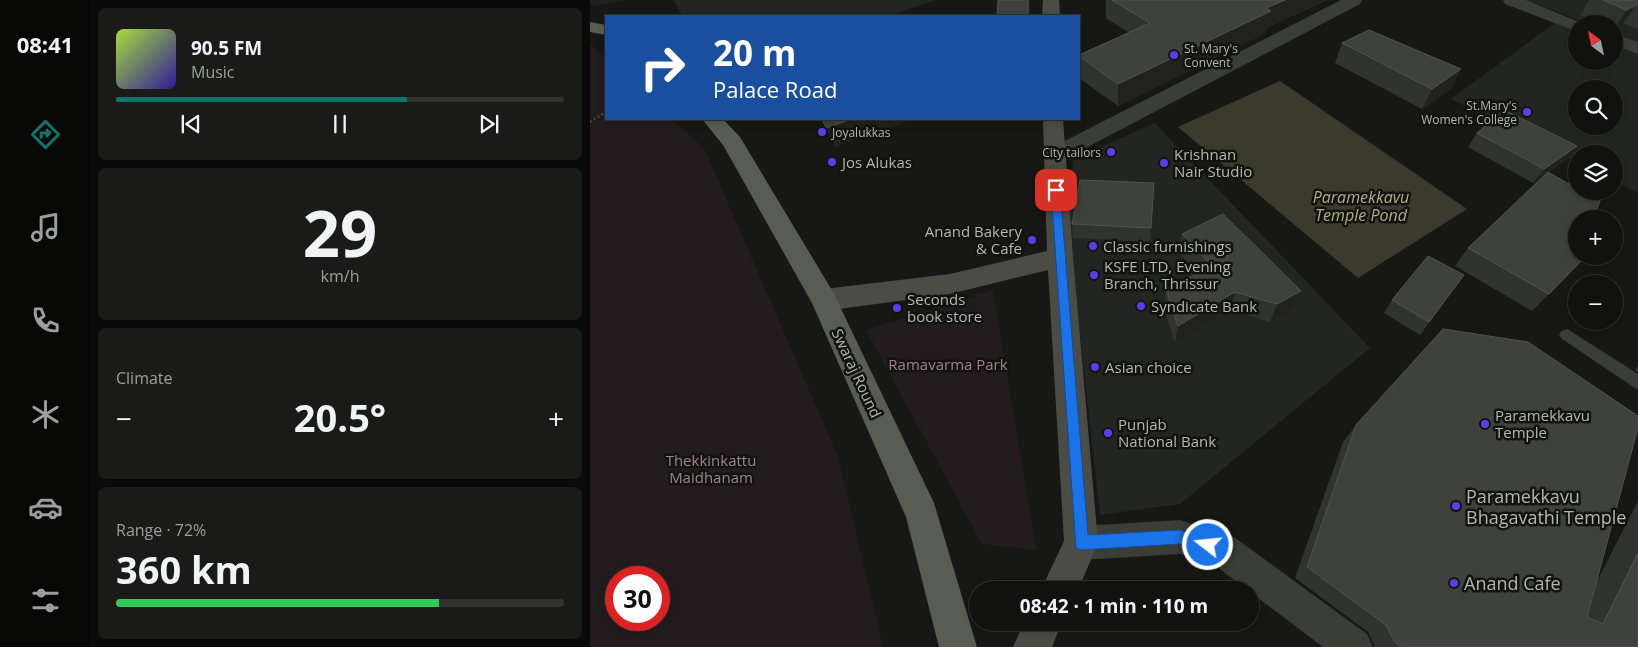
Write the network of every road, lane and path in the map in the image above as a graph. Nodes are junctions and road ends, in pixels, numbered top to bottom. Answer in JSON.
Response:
{"nodes":[{"id":1,"x":1051,"y":0,"type":"edge"},
{"id":2,"x":1354,"y":0,"type":"edge"},
{"id":3,"x":1511,"y":0,"type":"edge"},
{"id":4,"x":1051,"y":15,"type":"edge"},
{"id":5,"x":1568,"y":22,"type":"edge"},
{"id":6,"x":590,"y":27,"type":"edge"},
{"id":7,"x":605,"y":30,"type":"edge"},
{"id":8,"x":1623,"y":42,"type":"edge"},
{"id":9,"x":1638,"y":48,"type":"edge"},
{"id":10,"x":605,"y":113,"type":"edge"},
{"id":11,"x":713,"y":120,"type":"edge"},
{"id":12,"x":1053,"y":120,"type":"edge"},
{"id":13,"x":590,"y":122,"type":"edge"},
{"id":14,"x":1053,"y":156,"type":"junction"},
{"id":15,"x":1060,"y":257,"type":"junction"},
{"id":16,"x":824,"y":300,"type":"junction"},
{"id":17,"x":1567,"y":335,"type":"dead end"},
{"id":18,"x":1638,"y":383,"type":"edge"},
{"id":19,"x":1081,"y":543,"type":"junction"},
{"id":20,"x":1063,"y":581,"type":"edge"},
{"id":21,"x":1040,"y":631,"type":"edge"},
{"id":22,"x":958,"y":647,"type":"edge"},
{"id":23,"x":1032,"y":647,"type":"edge"},
{"id":24,"x":1354,"y":647,"type":"edge"}],
"edges":[{"from":1,"to":4,"type":"main road"},
{"from":2,"to":14,"type":"street"},
{"from":3,"to":5,"type":"street"},
{"from":6,"to":7,"type":"main road"},
{"from":8,"to":9,"type":"street"},
{"from":10,"to":13,"type":"path"},
{"from":11,"to":16,"type":"main road","name":"Swaraj Round"},
{"from":12,"to":14,"type":"main road"},
{"from":14,"to":15,"type":"main road"},
{"from":15,"to":16,"type":"main road"},
{"from":15,"to":19,"type":"main road"},
{"from":16,"to":22,"type":"main road","name":"Swaraj Round"},
{"from":17,"to":18,"type":"lane"},
{"from":19,"to":20,"type":"main road"},
{"from":19,"to":24,"type":"street"},
{"from":21,"to":23,"type":"main road"}]}
